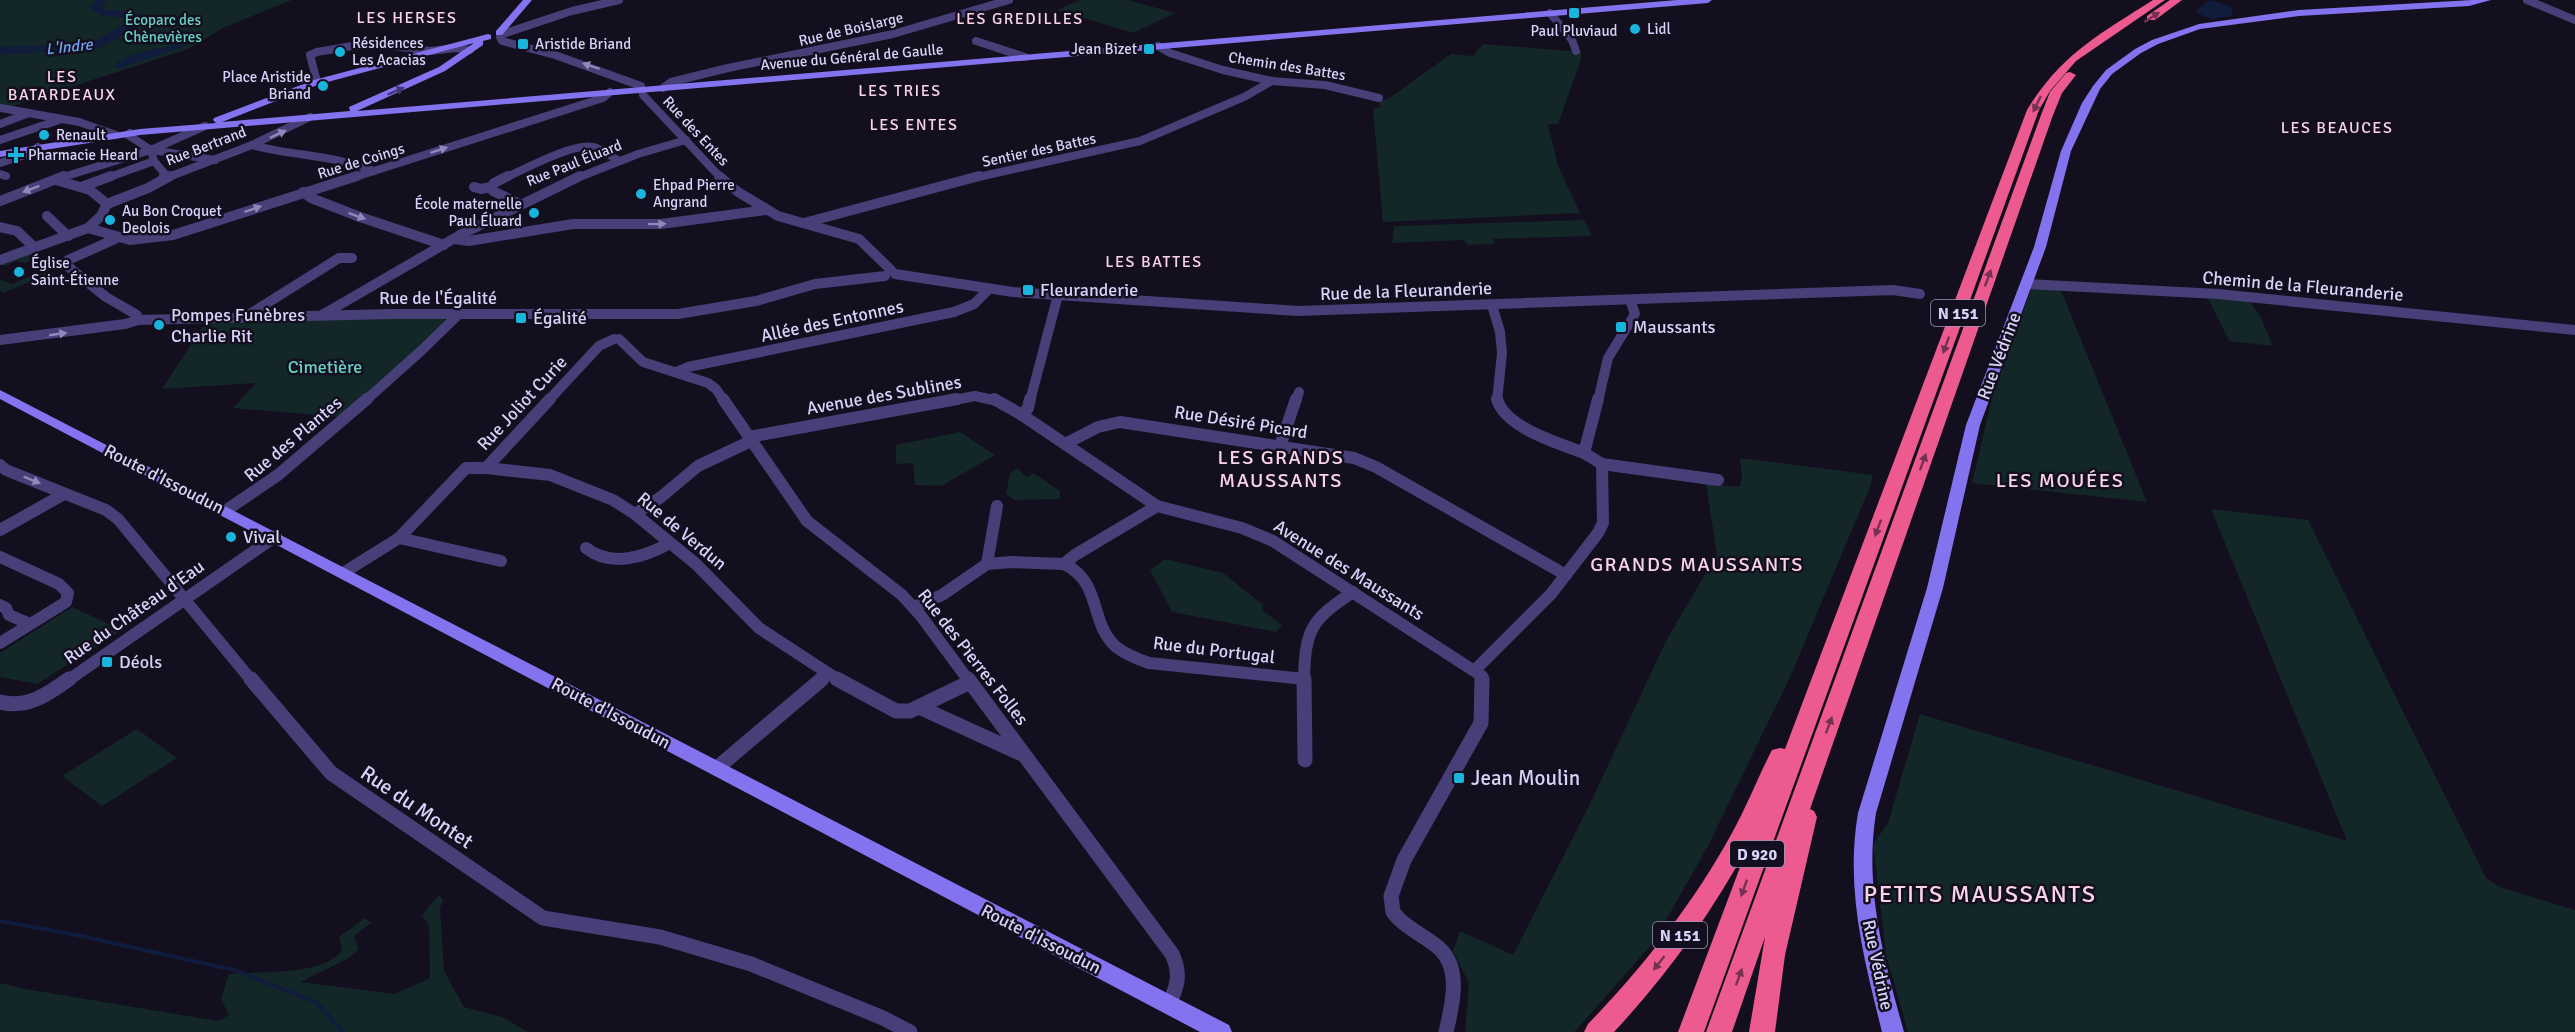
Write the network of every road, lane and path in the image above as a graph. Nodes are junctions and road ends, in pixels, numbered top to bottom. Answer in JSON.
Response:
{"nodes":[{"id":1,"x":528,"y":0,"type":"edge"},
{"id":2,"x":619,"y":0,"type":"edge"},
{"id":3,"x":1009,"y":0,"type":"edge"},
{"id":4,"x":1708,"y":0,"type":"edge"},
{"id":5,"x":2160,"y":0,"type":"edge"},
{"id":6,"x":2177,"y":0,"type":"edge"},
{"id":7,"x":2487,"y":0,"type":"edge"},
{"id":8,"x":2527,"y":0,"type":"edge"},
{"id":9,"x":1550,"y":13,"type":"junction"},
{"id":10,"x":2575,"y":20,"type":"edge"},
{"id":11,"x":496,"y":36,"type":"junction"},
{"id":12,"x":976,"y":41,"type":"dead end"},
{"id":13,"x":1158,"y":46,"type":"junction"},
{"id":14,"x":470,"y":50,"type":"junction"},
{"id":15,"x":430,"y":51,"type":"junction"},
{"id":16,"x":1576,"y":51,"type":"dead end"},
{"id":17,"x":1025,"y":57,"type":"junction"},
{"id":18,"x":1272,"y":81,"type":"junction"},
{"id":19,"x":317,"y":82,"type":"junction"},
{"id":20,"x":663,"y":88,"type":"junction"},
{"id":21,"x":643,"y":90,"type":"junction"},
{"id":22,"x":610,"y":92,"type":"junction"},
{"id":23,"x":1379,"y":98,"type":"dead end"},
{"id":24,"x":1,"y":108,"type":"edge"},
{"id":25,"x":31,"y":112,"type":"junction"},
{"id":26,"x":343,"y":115,"type":"junction"},
{"id":27,"x":310,"y":117,"type":"junction"},
{"id":28,"x":62,"y":119,"type":"junction"},
{"id":29,"x":0,"y":123,"type":"edge"},
{"id":30,"x":205,"y":126,"type":"junction"},
{"id":31,"x":130,"y":133,"type":"junction"},
{"id":32,"x":116,"y":135,"type":"junction"},
{"id":33,"x":602,"y":139,"type":"dead end"},
{"id":34,"x":0,"y":140,"type":"edge"},
{"id":35,"x":686,"y":140,"type":"junction"},
{"id":36,"x":252,"y":145,"type":"junction"},
{"id":37,"x":38,"y":147,"type":"junction"},
{"id":38,"x":588,"y":147,"type":"junction"},
{"id":39,"x":151,"y":150,"type":"junction"},
{"id":40,"x":0,"y":154,"type":"edge"},
{"id":41,"x":215,"y":160,"type":"junction"},
{"id":42,"x":618,"y":160,"type":"junction"},
{"id":43,"x":154,"y":161,"type":"junction"},
{"id":44,"x":0,"y":163,"type":"edge"},
{"id":45,"x":374,"y":171,"type":"junction"},
{"id":46,"x":163,"y":178,"type":"junction"},
{"id":47,"x":56,"y":180,"type":"junction"},
{"id":48,"x":84,"y":186,"type":"junction"},
{"id":49,"x":474,"y":187,"type":"dead end"},
{"id":50,"x":491,"y":187,"type":"junction"},
{"id":51,"x":303,"y":192,"type":"junction"},
{"id":52,"x":0,"y":201,"type":"edge"},
{"id":53,"x":518,"y":203,"type":"junction"},
{"id":54,"x":107,"y":204,"type":"junction"},
{"id":55,"x":766,"y":210,"type":"junction"},
{"id":56,"x":47,"y":216,"type":"dead end"},
{"id":57,"x":804,"y":223,"type":"junction"},
{"id":58,"x":0,"y":227,"type":"edge"},
{"id":59,"x":88,"y":228,"type":"junction"},
{"id":60,"x":68,"y":236,"type":"junction"},
{"id":61,"x":115,"y":239,"type":"junction"},
{"id":62,"x":454,"y":239,"type":"junction"},
{"id":63,"x":444,"y":245,"type":"junction"},
{"id":64,"x":35,"y":248,"type":"junction"},
{"id":65,"x":352,"y":258,"type":"dead end"},
{"id":66,"x":0,"y":260,"type":"edge"},
{"id":67,"x":890,"y":273,"type":"junction"},
{"id":68,"x":2027,"y":284,"type":"junction"},
{"id":69,"x":989,"y":289,"type":"junction"},
{"id":70,"x":1920,"y":294,"type":"dead end"},
{"id":71,"x":1058,"y":295,"type":"junction"},
{"id":72,"x":1630,"y":300,"type":"junction"},
{"id":73,"x":1492,"y":305,"type":"junction"},
{"id":74,"x":322,"y":315,"type":"junction"},
{"id":75,"x":458,"y":315,"type":"junction"},
{"id":76,"x":622,"y":315,"type":"junction"},
{"id":77,"x":244,"y":318,"type":"junction"},
{"id":78,"x":138,"y":320,"type":"junction"},
{"id":79,"x":2575,"y":330,"type":"edge"},
{"id":80,"x":617,"y":338,"type":"junction"},
{"id":81,"x":0,"y":340,"type":"edge"},
{"id":82,"x":676,"y":372,"type":"junction"},
{"id":83,"x":1299,"y":392,"type":"dead end"},
{"id":84,"x":0,"y":394,"type":"edge"},
{"id":85,"x":1022,"y":416,"type":"junction"},
{"id":86,"x":750,"y":439,"type":"junction"},
{"id":87,"x":1065,"y":444,"type":"junction"},
{"id":88,"x":1280,"y":446,"type":"junction"},
{"id":89,"x":1584,"y":453,"type":"junction"},
{"id":90,"x":1602,"y":464,"type":"junction"},
{"id":91,"x":0,"y":465,"type":"edge"},
{"id":92,"x":486,"y":468,"type":"junction"},
{"id":93,"x":1718,"y":480,"type":"dead end"},
{"id":94,"x":64,"y":494,"type":"junction"},
{"id":95,"x":997,"y":506,"type":"dead end"},
{"id":96,"x":1157,"y":506,"type":"junction"},
{"id":97,"x":225,"y":511,"type":"junction"},
{"id":98,"x":634,"y":514,"type":"junction"},
{"id":99,"x":0,"y":530,"type":"edge"},
{"id":100,"x":276,"y":536,"type":"junction"},
{"id":101,"x":399,"y":538,"type":"junction"},
{"id":102,"x":670,"y":543,"type":"junction"},
{"id":103,"x":586,"y":548,"type":"dead end"},
{"id":104,"x":0,"y":557,"type":"edge"},
{"id":105,"x":501,"y":561,"type":"dead end"},
{"id":106,"x":987,"y":564,"type":"junction"},
{"id":107,"x":1064,"y":564,"type":"junction"},
{"id":108,"x":344,"y":573,"type":"junction"},
{"id":109,"x":1566,"y":575,"type":"junction"},
{"id":110,"x":1353,"y":592,"type":"junction"},
{"id":111,"x":182,"y":599,"type":"junction"},
{"id":112,"x":0,"y":605,"type":"edge"},
{"id":113,"x":914,"y":607,"type":"junction"},
{"id":114,"x":30,"y":624,"type":"junction"},
{"id":115,"x":0,"y":643,"type":"edge"},
{"id":116,"x":1478,"y":673,"type":"junction"},
{"id":117,"x":828,"y":674,"type":"junction"},
{"id":118,"x":1823,"y":676,"type":"junction"},
{"id":119,"x":1305,"y":679,"type":"junction"},
{"id":120,"x":970,"y":682,"type":"junction"},
{"id":121,"x":5,"y":704,"type":"edge"},
{"id":122,"x":919,"y":707,"type":"junction"},
{"id":123,"x":1026,"y":756,"type":"junction"},
{"id":124,"x":1305,"y":760,"type":"dead end"},
{"id":125,"x":717,"y":768,"type":"junction"},
{"id":126,"x":1810,"y":780,"type":"junction"},
{"id":127,"x":1168,"y":1005,"type":"junction"},
{"id":128,"x":1448,"y":1029,"type":"edge"},
{"id":129,"x":910,"y":1032,"type":"edge"},
{"id":130,"x":1221,"y":1032,"type":"edge"},
{"id":131,"x":1597,"y":1032,"type":"edge"},
{"id":132,"x":1690,"y":1032,"type":"edge"},
{"id":133,"x":1719,"y":1032,"type":"edge"},
{"id":134,"x":1762,"y":1032,"type":"edge"},
{"id":135,"x":1893,"y":1032,"type":"edge"}],
"edges":[{"from":1,"to":11,"type":"main road"},
{"from":2,"to":11,"type":"street"},
{"from":3,"to":20,"type":"street","name":"Rue de Boislarge"},
{"from":4,"to":9,"type":"main road","name":"Avenue du Général de Gaulle"},
{"from":5,"to":118,"type":"highway","number":"N 151","one_way":true},
{"from":126,"to":6,"type":"highway","number":"N 151","one_way":true},
{"from":7,"to":68,"type":"main road","name":"Rue Védrine"},
{"from":8,"to":10,"type":"street"},
{"from":9,"to":13,"type":"main road","name":"Avenue du Général de Gaulle"},
{"from":9,"to":16,"type":"street"},
{"from":11,"to":14,"type":"main road"},
{"from":11,"to":15,"type":"main road"},
{"from":21,"to":11,"type":"street","one_way":true},
{"from":12,"to":17,"type":"street"},
{"from":13,"to":17,"type":"main road","name":"Avenue du Général de Gaulle"},
{"from":13,"to":18,"type":"street","name":"Chemin des Battes"},
{"from":14,"to":15,"type":"street"},
{"from":26,"to":14,"type":"main road","one_way":true},
{"from":15,"to":19,"type":"main road"},
{"from":15,"to":19,"type":"street"},
{"from":17,"to":20,"type":"main road","name":"Avenue du Général de Gaulle"},
{"from":18,"to":23,"type":"street","name":"Chemin des Battes"},
{"from":18,"to":57,"type":"street","name":"Sentier des Battes"},
{"from":19,"to":30,"type":"main road"},
{"from":20,"to":21,"type":"main road","name":"Avenue du Général de Gaulle"},
{"from":21,"to":22,"type":"main road","name":"Avenue du Général de Gaulle"},
{"from":21,"to":35,"type":"street","name":"Rue des Entes"},
{"from":22,"to":26,"type":"main road","name":"Avenue du Général de Gaulle"},
{"from":45,"to":22,"type":"street","name":"Rue de Coings","one_way":true},
{"from":24,"to":25,"type":"street"},
{"from":25,"to":28,"type":"street"},
{"from":25,"to":29,"type":"street"},
{"from":26,"to":27,"type":"main road","name":"Avenue du Général de Gaulle"},
{"from":27,"to":30,"type":"main road","name":"Avenue du Général de Gaulle"},
{"from":36,"to":27,"type":"street","name":"Rue Bertrand","one_way":true},
{"from":28,"to":32,"type":"street"},
{"from":28,"to":34,"type":"street"},
{"from":30,"to":31,"type":"main road","name":"Avenue du Général de Gaulle"},
{"from":30,"to":39,"type":"street"},
{"from":31,"to":32,"type":"main road","name":"Avenue du Général de Gaulle"},
{"from":31,"to":39,"type":"street"},
{"from":32,"to":37,"type":"main road","name":"Avenue du Général de Gaulle"},
{"from":33,"to":38,"type":"street"},
{"from":35,"to":42,"type":"street","name":"Rue Paul Éluard"},
{"from":35,"to":55,"type":"street","name":"Rue des Entes"},
{"from":36,"to":41,"type":"street","name":"Rue Bertrand"},
{"from":36,"to":45,"type":"street"},
{"from":37,"to":40,"type":"main road","name":"Avenue du Général de Gaulle"},
{"from":37,"to":44,"type":"street"},
{"from":38,"to":42,"type":"street"},
{"from":38,"to":50,"type":"street"},
{"from":39,"to":41,"type":"street"},
{"from":39,"to":43,"type":"street"},
{"from":39,"to":47,"type":"street"},
{"from":41,"to":46,"type":"street","name":"Rue Bertrand"},
{"from":42,"to":53,"type":"street","name":"Rue Paul Éluard"},
{"from":43,"to":46,"type":"street"},
{"from":43,"to":48,"type":"street"},
{"from":45,"to":51,"type":"street","name":"Rue de Coings"},
{"from":46,"to":54,"type":"street","name":"Rue Bertrand"},
{"from":47,"to":48,"type":"street"},
{"from":47,"to":52,"type":"street","one_way":true},
{"from":48,"to":54,"type":"street"},
{"from":49,"to":50,"type":"street"},
{"from":50,"to":53,"type":"street"},
{"from":61,"to":51,"type":"street","name":"Rue de Coings","one_way":true},
{"from":51,"to":63,"type":"street","one_way":true},
{"from":53,"to":62,"type":"street","name":"Rue Paul Éluard"},
{"from":54,"to":59,"type":"street"},
{"from":55,"to":57,"type":"street","name":"Rue des Entes"},
{"from":62,"to":55,"type":"street","one_way":true},
{"from":56,"to":60,"type":"street"},
{"from":57,"to":67,"type":"street","name":"Rue des Entes"},
{"from":58,"to":64,"type":"street"},
{"from":59,"to":60,"type":"street"},
{"from":59,"to":61,"type":"street"},
{"from":60,"to":64,"type":"street"},
{"from":61,"to":78,"type":"street"},
{"from":62,"to":63,"type":"street","name":"Rue Paul Éluard"},
{"from":63,"to":74,"type":"street","name":"Rue Paul Éluard"},
{"from":64,"to":66,"type":"street"},
{"from":65,"to":77,"type":"street"},
{"from":67,"to":69,"type":"street","name":"Rue de la Fleuranderie"},
{"from":67,"to":76,"type":"street","name":"Rue de l'Égalité"},
{"from":68,"to":79,"type":"street","name":"Chemin de la Fleuranderie"},
{"from":68,"to":135,"type":"main road","name":"Rue Védrine"},
{"from":69,"to":71,"type":"street","name":"Rue de la Fleuranderie"},
{"from":69,"to":82,"type":"street","name":"Allée des Entonnes"},
{"from":70,"to":72,"type":"street","name":"Rue de la Fleuranderie"},
{"from":71,"to":73,"type":"street","name":"Rue de la Fleuranderie"},
{"from":71,"to":85,"type":"street"},
{"from":72,"to":73,"type":"street","name":"Rue de la Fleuranderie"},
{"from":72,"to":89,"type":"street"},
{"from":73,"to":89,"type":"street"},
{"from":74,"to":75,"type":"street","name":"Rue de l'Égalité"},
{"from":74,"to":77,"type":"street","name":"Rue de l'Égalité"},
{"from":75,"to":76,"type":"street","name":"Rue de l'Égalité"},
{"from":75,"to":97,"type":"street","name":"Rue des Plantes"},
{"from":76,"to":80,"type":"street"},
{"from":77,"to":78,"type":"street","name":"Rue de l'Égalité"},
{"from":81,"to":78,"type":"street","name":"Rue de l'Égalité","one_way":true},
{"from":80,"to":82,"type":"street","name":"Rue des Pierres Folles"},
{"from":80,"to":92,"type":"street","name":"Rue Joliot Curie"},
{"from":82,"to":86,"type":"street","name":"Rue des Pierres Folles"},
{"from":83,"to":88,"type":"street"},
{"from":84,"to":97,"type":"main road","name":"Route d'Issoudun"},
{"from":85,"to":86,"type":"street","name":"Avenue des Sublines"},
{"from":85,"to":87,"type":"street","name":"Avenue des Maussants"},
{"from":86,"to":98,"type":"street","name":"Avenue des Sublines"},
{"from":86,"to":113,"type":"street","name":"Rue des Pierres Folles"},
{"from":87,"to":88,"type":"street","name":"Rue Désiré Picard"},
{"from":87,"to":96,"type":"street","name":"Avenue des Maussants"},
{"from":88,"to":109,"type":"street","name":"Rue Désiré Picard"},
{"from":89,"to":90,"type":"street"},
{"from":90,"to":93,"type":"street"},
{"from":90,"to":109,"type":"street"},
{"from":91,"to":94,"type":"street","name":"Rue du Montet","one_way":true},
{"from":92,"to":98,"type":"street","name":"Rue de Verdun"},
{"from":92,"to":101,"type":"street","name":"Rue Joliot Curie"},
{"from":94,"to":99,"type":"street"},
{"from":94,"to":111,"type":"street","name":"Rue du Montet"},
{"from":95,"to":106,"type":"street"},
{"from":96,"to":107,"type":"street"},
{"from":96,"to":110,"type":"street","name":"Avenue des Maussants"},
{"from":97,"to":100,"type":"main road","name":"Route d'Issoudun"},
{"from":98,"to":102,"type":"street","name":"Rue de Verdun"},
{"from":100,"to":108,"type":"main road","name":"Route d'Issoudun"},
{"from":100,"to":111,"type":"street","name":"Rue du Château d'Eau"},
{"from":101,"to":105,"type":"street"},
{"from":101,"to":108,"type":"street","name":"Rue Joliot Curie"},
{"from":102,"to":103,"type":"street"},
{"from":102,"to":117,"type":"street","name":"Rue de Verdun"},
{"from":104,"to":114,"type":"street"},
{"from":106,"to":107,"type":"street"},
{"from":106,"to":113,"type":"street"},
{"from":107,"to":119,"type":"street","name":"Rue du Portugal"},
{"from":108,"to":125,"type":"main road","name":"Route d'Issoudun"},
{"from":109,"to":116,"type":"street"},
{"from":110,"to":116,"type":"street","name":"Avenue des Maussants"},
{"from":110,"to":119,"type":"street"},
{"from":111,"to":121,"type":"street","name":"Rue du Château d'Eau"},
{"from":111,"to":129,"type":"street","name":"Rue du Montet"},
{"from":112,"to":114,"type":"street"},
{"from":113,"to":120,"type":"street","name":"Rue des Pierres Folles"},
{"from":114,"to":115,"type":"street"},
{"from":116,"to":128,"type":"street"},
{"from":117,"to":122,"type":"street","name":"Rue de Verdun"},
{"from":117,"to":125,"type":"street"},
{"from":118,"to":131,"type":"highway","number":"N 151","one_way":true},
{"from":118,"to":132,"type":"highway","number":"D 920","one_way":true},
{"from":119,"to":124,"type":"street"},
{"from":120,"to":122,"type":"street","name":"Rue de Verdun"},
{"from":120,"to":123,"type":"street","name":"Rue des Pierres Folles"},
{"from":122,"to":123,"type":"street","name":"Rue de Verdun"},
{"from":123,"to":127,"type":"street","name":"Rue des Pierres Folles"},
{"from":125,"to":127,"type":"main road","name":"Route d'Issoudun"},
{"from":133,"to":126,"type":"highway","number":"D 920","one_way":true},
{"from":126,"to":134,"type":"highway","number":"D 920"},
{"from":127,"to":130,"type":"main road","name":"Route d'Issoudun"}]}
